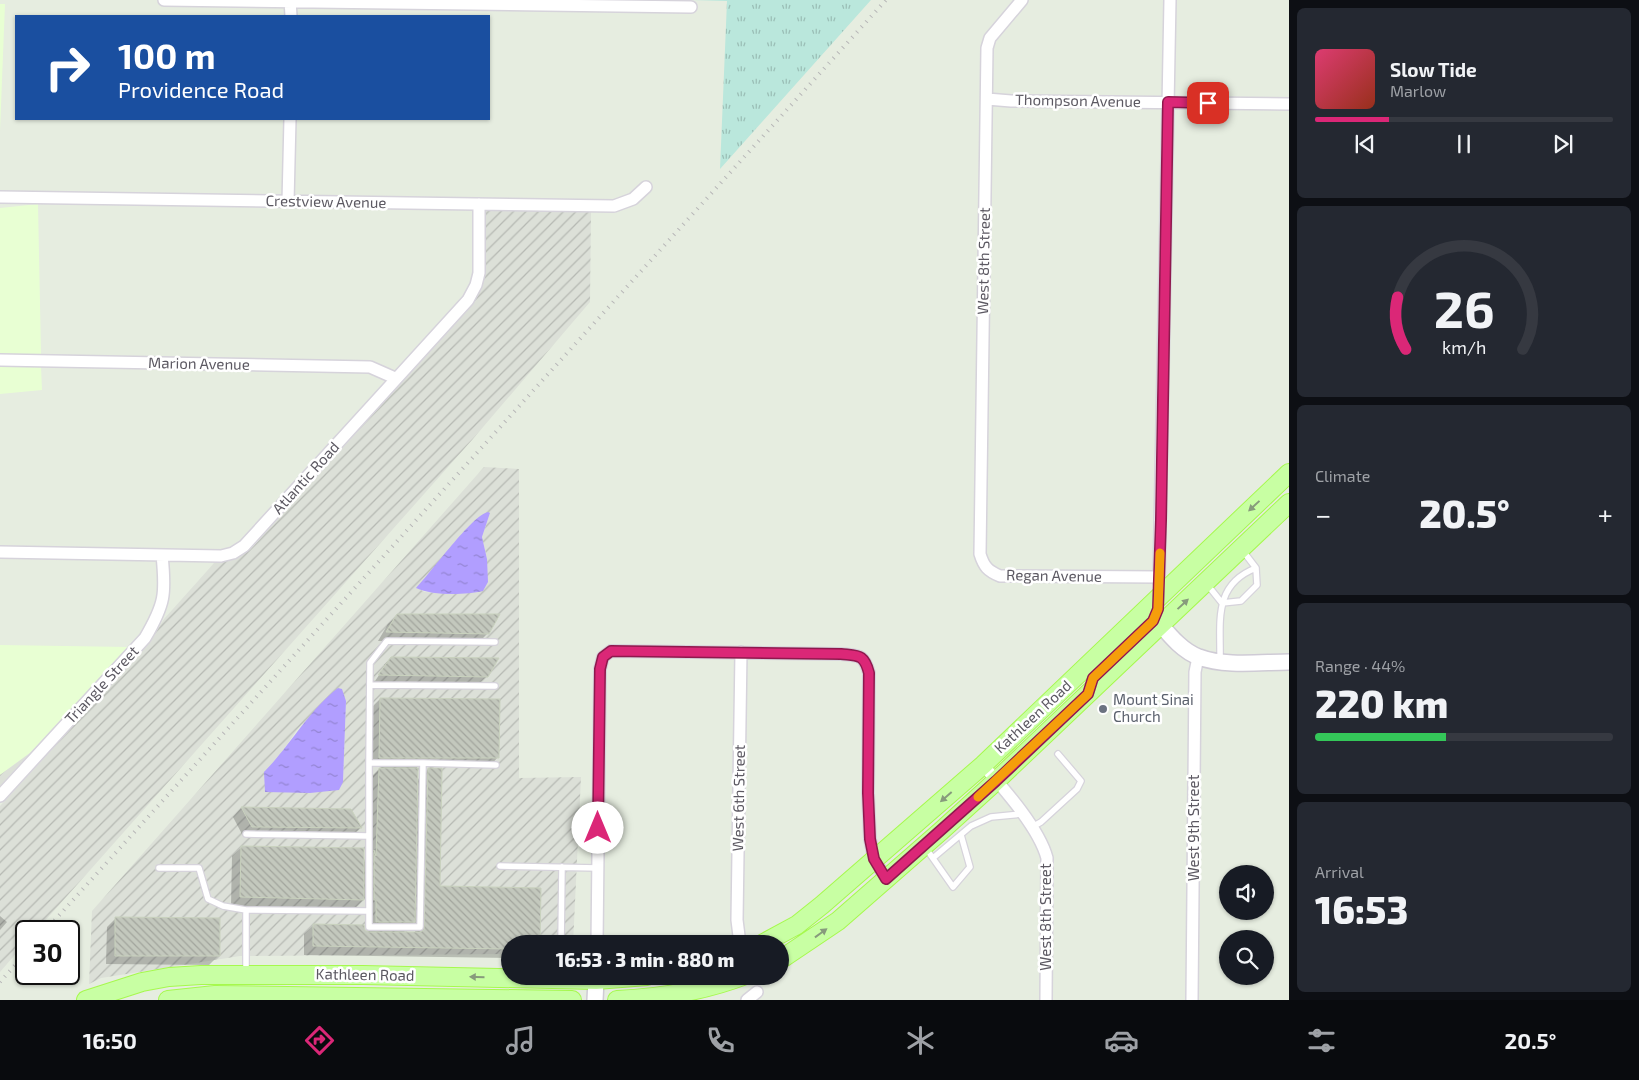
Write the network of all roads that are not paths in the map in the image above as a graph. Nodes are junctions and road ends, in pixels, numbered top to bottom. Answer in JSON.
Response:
{"nodes":[{"id":1,"x":164,"y":0,"type":"edge"},
{"id":2,"x":1022,"y":0,"type":"edge"},
{"id":3,"x":1170,"y":0,"type":"edge"},
{"id":4,"x":290,"y":1,"type":"edge"},
{"id":5,"x":691,"y":7,"type":"dead end"},
{"id":6,"x":291,"y":15,"type":"edge"},
{"id":7,"x":986,"y":98,"type":"junction"},
{"id":8,"x":1168,"y":102,"type":"junction"},
{"id":9,"x":1289,"y":104,"type":"edge"},
{"id":10,"x":290,"y":120,"type":"edge"},
{"id":11,"x":646,"y":187,"type":"dead end"},
{"id":12,"x":0,"y":197,"type":"edge"},
{"id":13,"x":288,"y":202,"type":"junction"},
{"id":14,"x":479,"y":204,"type":"junction"},
{"id":15,"x":0,"y":360,"type":"edge"},
{"id":16,"x":395,"y":378,"type":"junction"},
{"id":17,"x":1289,"y":473,"type":"edge"},
{"id":18,"x":1289,"y":504,"type":"edge"},
{"id":19,"x":980,"y":534,"type":"joint"},
{"id":20,"x":1241,"y":550,"type":"junction"},
{"id":21,"x":0,"y":552,"type":"edge"},
{"id":22,"x":162,"y":555,"type":"junction"},
{"id":23,"x":1256,"y":568,"type":"junction"},
{"id":24,"x":1159,"y":577,"type":"junction"},
{"id":25,"x":1206,"y":583,"type":"junction"},
{"id":26,"x":1158,"y":596,"type":"junction"},
{"id":27,"x":1222,"y":603,"type":"junction"},
{"id":28,"x":1161,"y":625,"type":"junction"},
{"id":29,"x":495,"y":642,"type":"dead end"},
{"id":30,"x":741,"y":652,"type":"junction"},
{"id":31,"x":1198,"y":657,"type":"junction"},
{"id":32,"x":1220,"y":662,"type":"junction"},
{"id":33,"x":1289,"y":662,"type":"edge"},
{"id":34,"x":370,"y":685,"type":"junction"},
{"id":35,"x":495,"y":686,"type":"dead end"},
{"id":36,"x":1088,"y":694,"type":"junction"},
{"id":37,"x":1058,"y":754,"type":"dead end"},
{"id":38,"x":369,"y":763,"type":"junction"},
{"id":39,"x":423,"y":763,"type":"junction"},
{"id":40,"x":496,"y":765,"type":"dead end"},
{"id":41,"x":983,"y":765,"type":"junction"},
{"id":42,"x":996,"y":781,"type":"junction"},
{"id":43,"x":0,"y":796,"type":"edge"},
{"id":44,"x":1022,"y":814,"type":"junction"},
{"id":45,"x":966,"y":819,"type":"junction"},
{"id":46,"x":1032,"y":828,"type":"junction"},
{"id":47,"x":246,"y":834,"type":"dead end"},
{"id":48,"x":961,"y":835,"type":"junction"},
{"id":49,"x":369,"y":836,"type":"junction"},
{"id":50,"x":929,"y":852,"type":"junction"},
{"id":51,"x":874,"y":859,"type":"junction"},
{"id":52,"x":500,"y":866,"type":"dead end"},
{"id":53,"x":562,"y":867,"type":"junction"},
{"id":54,"x":159,"y":868,"type":"dead end"},
{"id":55,"x":598,"y":868,"type":"junction"},
{"id":56,"x":886,"y":879,"type":"junction"},
{"id":57,"x":246,"y":910,"type":"junction"},
{"id":58,"x":369,"y":911,"type":"junction"},
{"id":59,"x":561,"y":935,"type":"edge"},
{"id":60,"x":597,"y":935,"type":"edge"},
{"id":61,"x":739,"y":935,"type":"edge"},
{"id":62,"x":779,"y":935,"type":"edge"},
{"id":63,"x":789,"y":954,"type":"edge"},
{"id":64,"x":246,"y":974,"type":"junction"},
{"id":65,"x":330,"y":974,"type":"junction"},
{"id":66,"x":501,"y":977,"type":"edge"},
{"id":67,"x":596,"y":985,"type":"edge"},
{"id":68,"x":715,"y":985,"type":"edge"},
{"id":69,"x":757,"y":992,"type":"dead end"},
{"id":70,"x":244,"y":998,"type":"edge"},
{"id":71,"x":86,"y":1000,"type":"edge"},
{"id":72,"x":128,"y":1000,"type":"edge"},
{"id":73,"x":168,"y":1000,"type":"edge"},
{"id":74,"x":572,"y":1000,"type":"edge"},
{"id":75,"x":595,"y":1000,"type":"edge"},
{"id":76,"x":617,"y":1000,"type":"edge"},
{"id":77,"x":746,"y":1000,"type":"edge"},
{"id":78,"x":1046,"y":1000,"type":"edge"},
{"id":79,"x":1192,"y":1000,"type":"edge"}],
"edges":[{"from":1,"to":4,"type":"street"},
{"from":2,"to":7,"type":"street","name":"West 8th Street"},
{"from":3,"to":8,"type":"street"},
{"from":4,"to":5,"type":"street"},
{"from":4,"to":6,"type":"street"},
{"from":7,"to":8,"type":"street","name":"Thompson Avenue"},
{"from":7,"to":19,"type":"street","name":"West 8th Street"},
{"from":8,"to":9,"type":"street","name":"Thompson Avenue"},
{"from":8,"to":24,"type":"street"},
{"from":10,"to":13,"type":"street"},
{"from":11,"to":14,"type":"street","name":"Crestview Avenue"},
{"from":12,"to":13,"type":"street","name":"Crestview Avenue"},
{"from":13,"to":14,"type":"street","name":"Crestview Avenue"},
{"from":14,"to":16,"type":"street","name":"Atlantic Road"},
{"from":15,"to":16,"type":"street","name":"Marion Avenue"},
{"from":16,"to":22,"type":"street","name":"Atlantic Road"},
{"from":17,"to":26,"type":"main road","name":"Kathleen Road","one_way":true},
{"from":18,"to":20,"type":"main road","name":"Kathleen Road"},
{"from":19,"to":24,"type":"street","name":"Regan Avenue"},
{"from":20,"to":23,"type":"lane"},
{"from":20,"to":25,"type":"main road","name":"Kathleen Road"},
{"from":21,"to":22,"type":"street","name":"Atlantic Road"},
{"from":22,"to":43,"type":"street","name":"Triangle Street"},
{"from":23,"to":27,"type":"lane"},
{"from":23,"to":27,"type":"lane"},
{"from":24,"to":26,"type":"street"},
{"from":25,"to":27,"type":"lane"},
{"from":28,"to":25,"type":"main road","name":"Kathleen Road","one_way":true},
{"from":26,"to":36,"type":"main road"},
{"from":26,"to":41,"type":"main road","name":"Kathleen Road"},
{"from":27,"to":32,"type":"lane"},
{"from":28,"to":31,"type":"street"},
{"from":28,"to":36,"type":"main road","name":"Kathleen Road"},
{"from":29,"to":34,"type":"lane"},
{"from":30,"to":51,"type":"street"},
{"from":30,"to":55,"type":"street"},
{"from":30,"to":61,"type":"street","name":"West 6th Street"},
{"from":31,"to":32,"type":"street"},
{"from":31,"to":79,"type":"street","name":"West 9th Street"},
{"from":32,"to":33,"type":"street"},
{"from":34,"to":35,"type":"lane"},
{"from":34,"to":38,"type":"lane"},
{"from":36,"to":42,"type":"main road","name":"Kathleen Road"},
{"from":37,"to":46,"type":"lane"},
{"from":38,"to":39,"type":"lane"},
{"from":38,"to":49,"type":"lane"},
{"from":39,"to":40,"type":"lane"},
{"from":39,"to":58,"type":"lane"},
{"from":41,"to":42,"type":"street","name":"West 8th Street"},
{"from":41,"to":51,"type":"main road","name":"Kathleen Road","one_way":true},
{"from":42,"to":44,"type":"street","name":"West 8th Street"},
{"from":42,"to":45,"type":"main road","name":"Kathleen Road"},
{"from":44,"to":45,"type":"lane"},
{"from":44,"to":46,"type":"street","name":"West 8th Street"},
{"from":45,"to":48,"type":"lane"},
{"from":45,"to":50,"type":"main road","name":"Kathleen Road"},
{"from":46,"to":78,"type":"street","name":"West 8th Street"},
{"from":47,"to":49,"type":"lane"},
{"from":48,"to":50,"type":"lane"},
{"from":48,"to":50,"type":"lane"},
{"from":49,"to":58,"type":"lane"},
{"from":50,"to":56,"type":"main road","name":"Kathleen Road"},
{"from":51,"to":56,"type":"street"},
{"from":51,"to":62,"type":"main road","name":"Kathleen Road"},
{"from":52,"to":53,"type":"lane"},
{"from":53,"to":55,"type":"lane"},
{"from":53,"to":59,"type":"lane"},
{"from":54,"to":57,"type":"lane"},
{"from":55,"to":60,"type":"street"},
{"from":63,"to":56,"type":"main road","name":"Kathleen Road","one_way":true},
{"from":57,"to":58,"type":"lane"},
{"from":57,"to":64,"type":"lane"},
{"from":64,"to":65,"type":"main road","name":"Kathleen Road"},
{"from":64,"to":71,"type":"main road","name":"Kathleen Road"},
{"from":64,"to":72,"type":"main road"},
{"from":66,"to":65,"type":"main road","name":"Kathleen Road","one_way":true},
{"from":65,"to":70,"type":"main road"},
{"from":67,"to":75,"type":"street"},
{"from":68,"to":76,"type":"main road"},
{"from":69,"to":77,"type":"street"},
{"from":70,"to":73,"type":"main road","name":"Kathleen Road"},
{"from":70,"to":74,"type":"main road","name":"Kathleen Road"}]}
